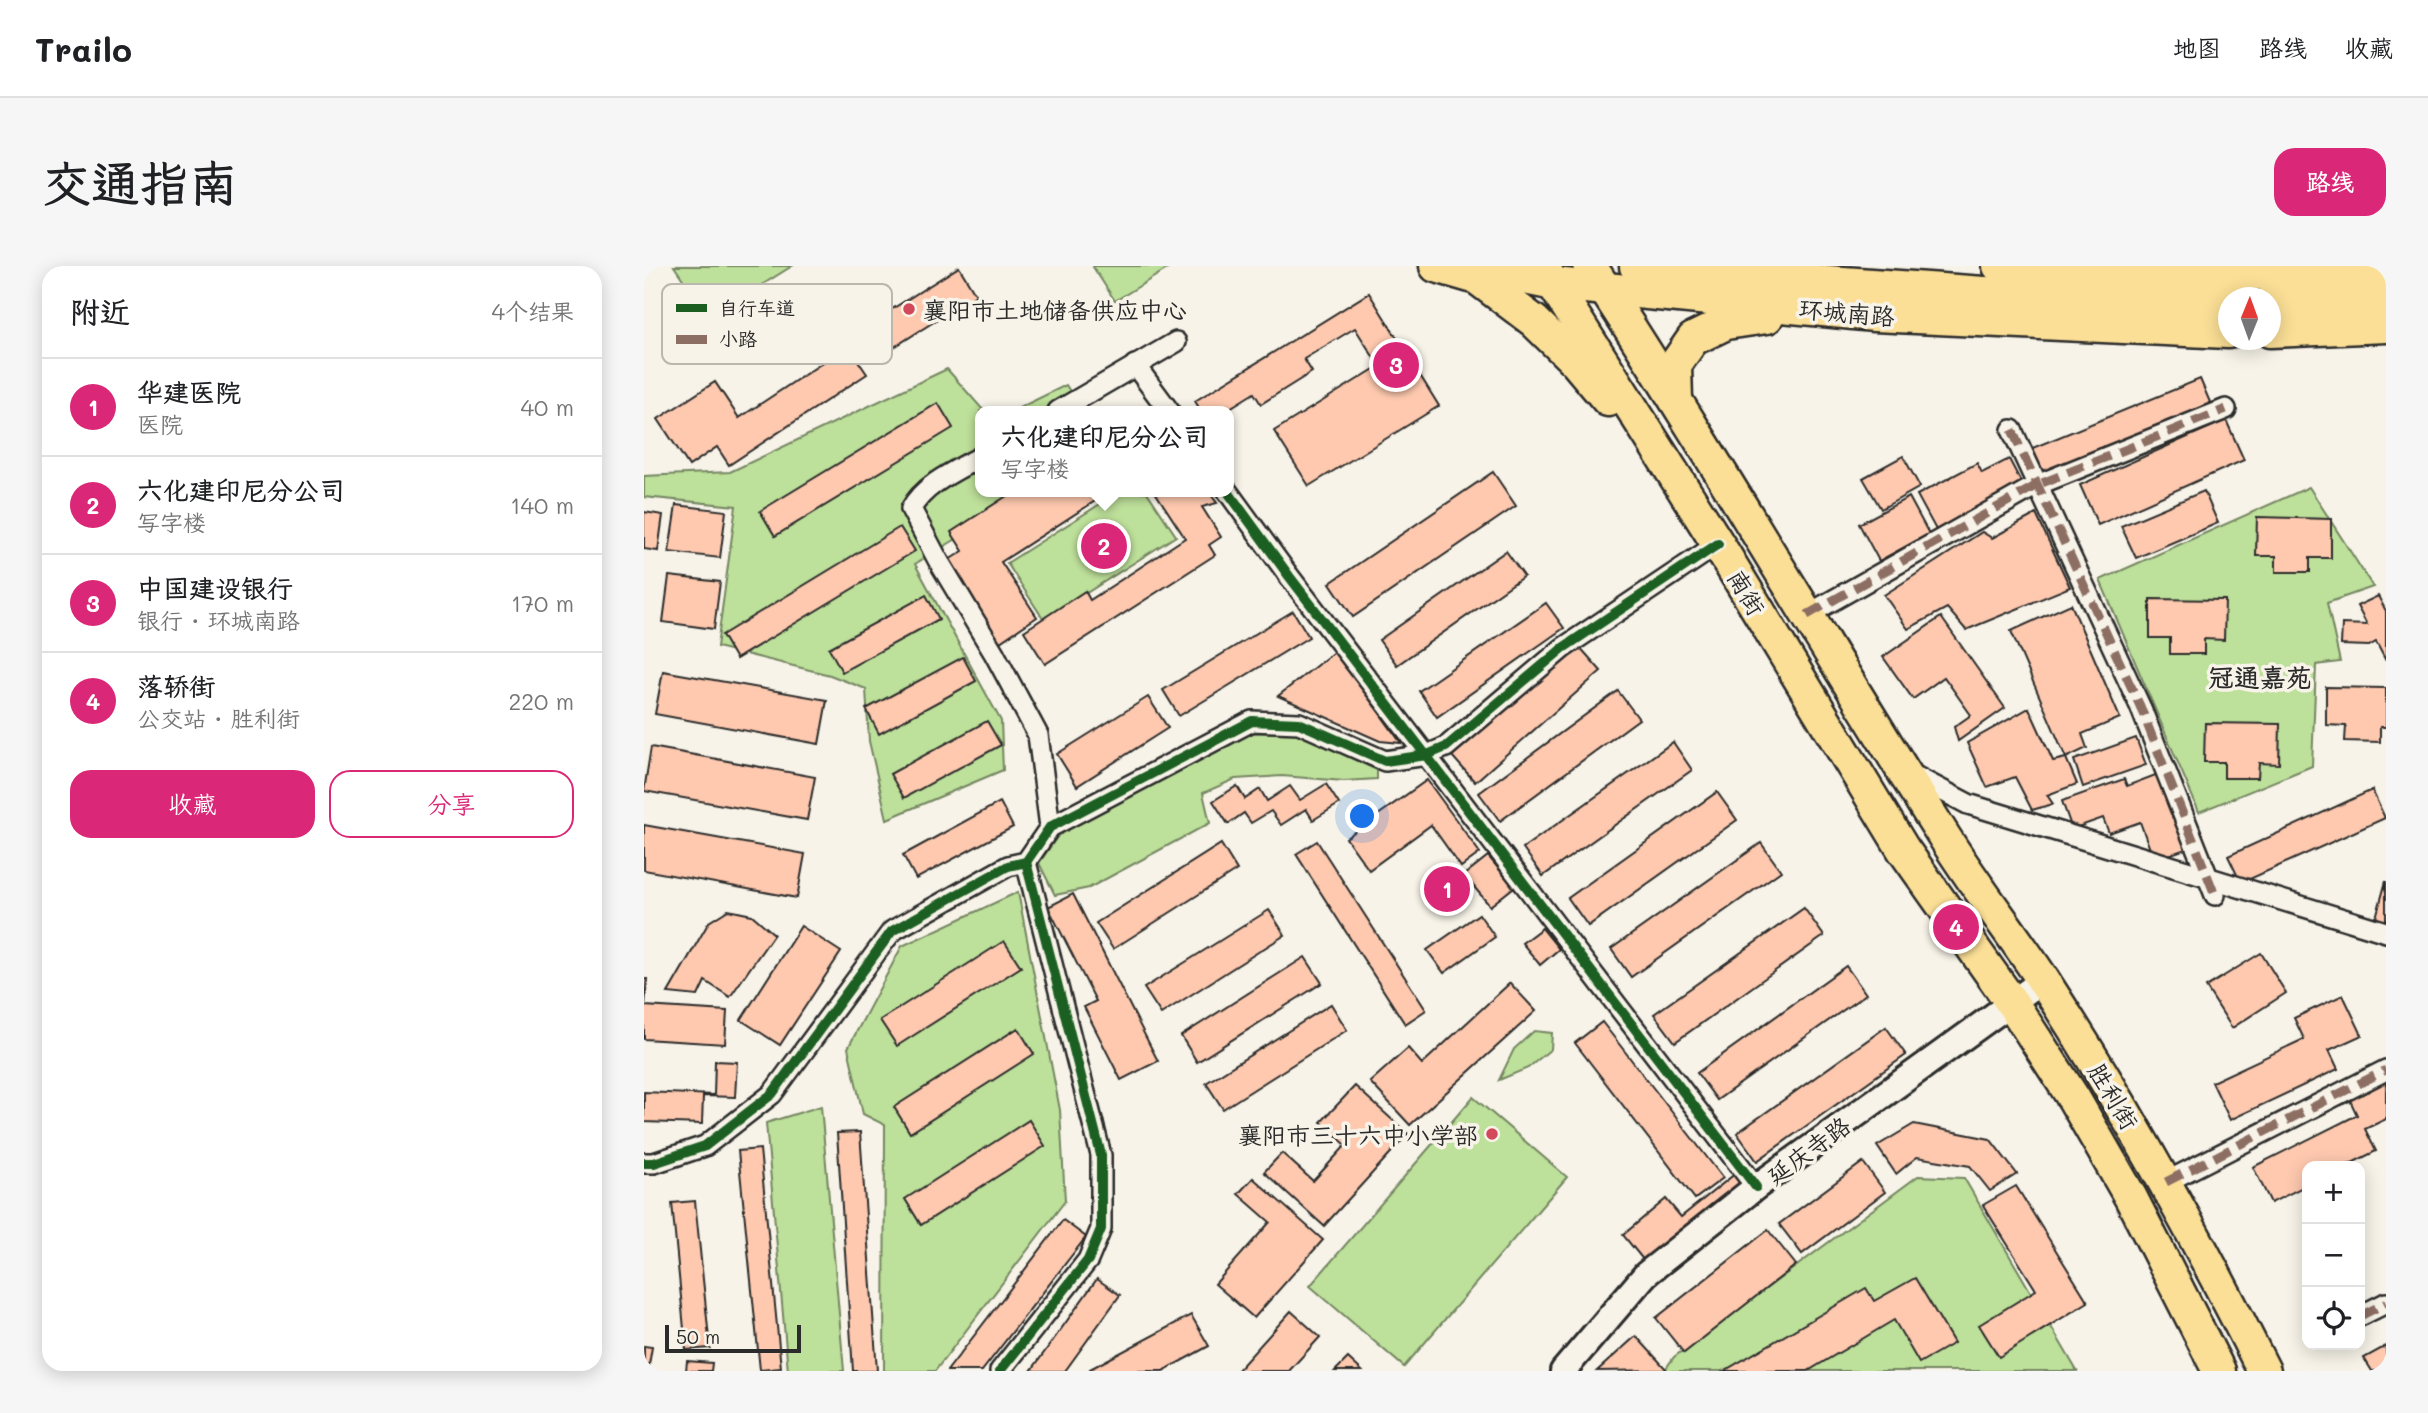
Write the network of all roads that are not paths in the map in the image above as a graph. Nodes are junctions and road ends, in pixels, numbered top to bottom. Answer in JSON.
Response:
{"nodes":[{"id":1,"x":1436,"y":266,"type":"edge"},
{"id":2,"x":1467,"y":266,"type":"edge"},
{"id":3,"x":1636,"y":266,"type":"edge"},
{"id":4,"x":1999,"y":266,"type":"edge"},
{"id":5,"x":2386,"y":268,"type":"edge"},
{"id":6,"x":1548,"y":275,"type":"edge"},
{"id":7,"x":1597,"y":277,"type":"edge"},
{"id":8,"x":2386,"y":297,"type":"edge"},
{"id":9,"x":2281,"y":302,"type":"edge"},
{"id":10,"x":2218,"y":304,"type":"edge"},
{"id":11,"x":1813,"y":309,"type":"junction"},
{"id":12,"x":2386,"y":326,"type":"edge"},
{"id":13,"x":2281,"y":331,"type":"edge"},
{"id":14,"x":2218,"y":332,"type":"edge"},
{"id":15,"x":1176,"y":342,"type":"dead end"},
{"id":16,"x":1135,"y":365,"type":"junction"},
{"id":17,"x":1676,"y":400,"type":"junction"},
{"id":18,"x":1066,"y":406,"type":"edge"},
{"id":19,"x":1165,"y":406,"type":"edge"},
{"id":20,"x":2226,"y":409,"type":"dead end"},
{"id":21,"x":2012,"y":430,"type":"dead end"},
{"id":22,"x":975,"y":460,"type":"edge"},
{"id":23,"x":2037,"y":485,"type":"junction"},
{"id":24,"x":1682,"y":487,"type":"junction"},
{"id":25,"x":1232,"y":497,"type":"edge"},
{"id":26,"x":1718,"y":544,"type":"junction"},
{"id":27,"x":1807,"y":615,"type":"junction"},
{"id":28,"x":1427,"y":755,"type":"junction"},
{"id":29,"x":1903,"y":770,"type":"junction"},
{"id":30,"x":1050,"y":827,"type":"junction"},
{"id":31,"x":1942,"y":834,"type":"joint"},
{"id":32,"x":1026,"y":862,"type":"junction"},
{"id":33,"x":2211,"y":886,"type":"junction"},
{"id":34,"x":2386,"y":932,"type":"edge"},
{"id":35,"x":2043,"y":980,"type":"junction"},
{"id":36,"x":2011,"y":1003,"type":"junction"},
{"id":37,"x":2386,"y":1070,"type":"edge"},
{"id":38,"x":644,"y":1163,"type":"edge"},
{"id":39,"x":2166,"y":1182,"type":"junction"},
{"id":40,"x":1756,"y":1187,"type":"junction"},
{"id":41,"x":2386,"y":1303,"type":"edge"},
{"id":42,"x":2365,"y":1314,"type":"edge"},
{"id":43,"x":2216,"y":1366,"type":"edge"},
{"id":44,"x":1000,"y":1371,"type":"edge"},
{"id":45,"x":1563,"y":1371,"type":"edge"},
{"id":46,"x":2264,"y":1371,"type":"edge"}],
"edges":[{"from":1,"to":24,"type":"highway"},
{"from":2,"to":6,"type":"highway","name":"环城南路"},
{"from":3,"to":10,"type":"highway"},
{"from":4,"to":5,"type":"highway"},
{"from":6,"to":7,"type":"highway","name":"环城南路"},
{"from":6,"to":24,"type":"highway","name":"南街"},
{"from":7,"to":11,"type":"highway","name":"环城南路"},
{"from":7,"to":17,"type":"highway","name":"南街"},
{"from":8,"to":9,"type":"highway"},
{"from":11,"to":14,"type":"highway","name":"环城南路"},
{"from":11,"to":17,"type":"highway"},
{"from":12,"to":13,"type":"highway"},
{"from":15,"to":16,"type":"street"},
{"from":16,"to":18,"type":"street"},
{"from":16,"to":19,"type":"street"},
{"from":17,"to":27,"type":"highway","name":"南街"},
{"from":20,"to":23,"type":"street"},
{"from":21,"to":23,"type":"street"},
{"from":22,"to":30,"type":"street"},
{"from":23,"to":27,"type":"street"},
{"from":23,"to":33,"type":"street"},
{"from":24,"to":26,"type":"highway","name":"南街"},
{"from":25,"to":28,"type":"street"},
{"from":26,"to":28,"type":"street"},
{"from":26,"to":36,"type":"highway","name":"南街"},
{"from":27,"to":29,"type":"highway","name":"南街"},
{"from":28,"to":30,"type":"street"},
{"from":28,"to":40,"type":"street"},
{"from":29,"to":31,"type":"highway","name":"南街"},
{"from":29,"to":33,"type":"street"},
{"from":30,"to":32,"type":"street"},
{"from":31,"to":35,"type":"highway","name":"胜利街"},
{"from":32,"to":38,"type":"street"},
{"from":32,"to":44,"type":"street"},
{"from":33,"to":34,"type":"street"},
{"from":35,"to":36,"type":"street","name":"延庆寺路"},
{"from":35,"to":39,"type":"highway","name":"胜利街"},
{"from":36,"to":40,"type":"street","name":"延庆寺路"},
{"from":36,"to":43,"type":"highway","name":"南街"},
{"from":37,"to":39,"type":"street"},
{"from":39,"to":46,"type":"highway","name":"胜利街"},
{"from":40,"to":45,"type":"street","name":"延庆寺路"},
{"from":41,"to":42,"type":"street"}]}
